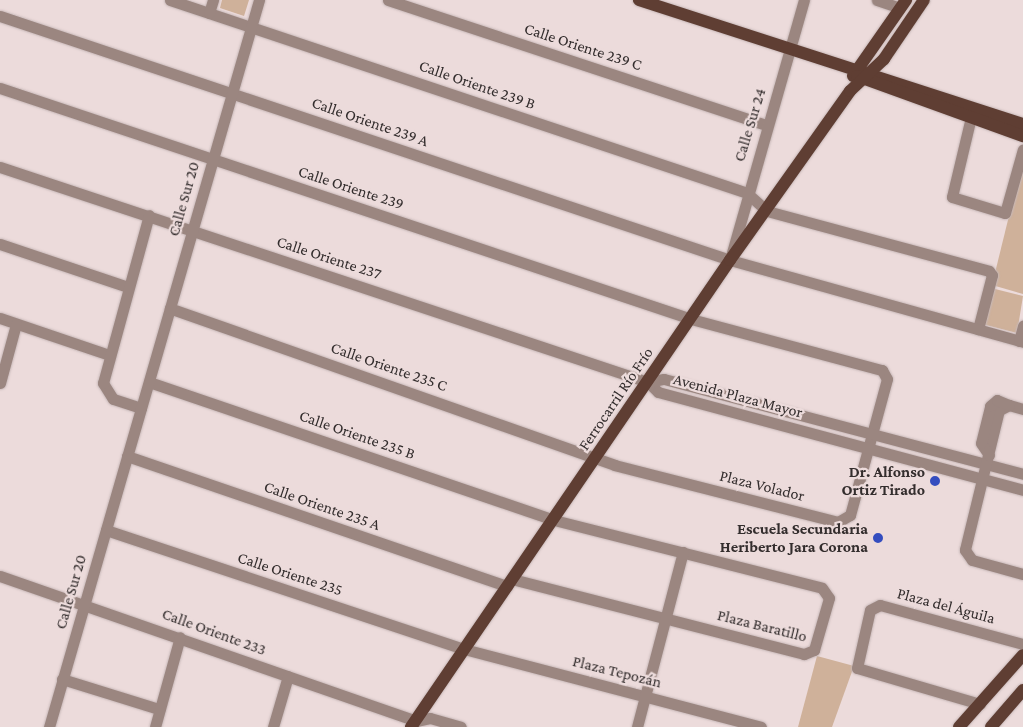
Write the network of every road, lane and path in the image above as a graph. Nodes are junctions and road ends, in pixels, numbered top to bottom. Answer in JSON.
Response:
{"nodes":[{"id":1,"x":170,"y":0,"type":"edge"},
{"id":2,"x":213,"y":0,"type":"edge"},
{"id":3,"x":259,"y":0,"type":"edge"},
{"id":4,"x":388,"y":0,"type":"edge"},
{"id":5,"x":639,"y":0,"type":"edge"},
{"id":6,"x":804,"y":0,"type":"edge"},
{"id":7,"x":877,"y":0,"type":"edge"},
{"id":8,"x":924,"y":0,"type":"edge"},
{"id":9,"x":903,"y":4,"type":"edge"},
{"id":10,"x":209,"y":13,"type":"junction"},
{"id":11,"x":0,"y":16,"type":"edge"},
{"id":12,"x":251,"y":26,"type":"junction"},
{"id":13,"x":789,"y":50,"type":"junction"},
{"id":14,"x":871,"y":72,"type":"junction"},
{"id":15,"x":858,"y":77,"type":"junction"},
{"id":16,"x":0,"y":88,"type":"edge"},
{"id":17,"x":232,"y":93,"type":"junction"},
{"id":18,"x":971,"y":117,"type":"junction"},
{"id":19,"x":1023,"y":124,"type":"edge"},
{"id":20,"x":767,"y":126,"type":"junction"},
{"id":21,"x":1023,"y":136,"type":"edge"},
{"id":22,"x":1023,"y":149,"type":"edge"},
{"id":23,"x":212,"y":159,"type":"junction"},
{"id":24,"x":0,"y":167,"type":"edge"},
{"id":25,"x":746,"y":193,"type":"junction"},
{"id":26,"x":767,"y":211,"type":"junction"},
{"id":27,"x":149,"y":215,"type":"junction"},
{"id":28,"x":192,"y":229,"type":"junction"},
{"id":29,"x":0,"y":244,"type":"edge"},
{"id":30,"x":730,"y":260,"type":"junction"},
{"id":31,"x":128,"y":287,"type":"junction"},
{"id":32,"x":170,"y":308,"type":"junction"},
{"id":33,"x":0,"y":318,"type":"edge"},
{"id":34,"x":691,"y":319,"type":"junction"},
{"id":35,"x":16,"y":324,"type":"junction"},
{"id":36,"x":1023,"y":326,"type":"edge"},
{"id":37,"x":978,"y":329,"type":"junction"},
{"id":38,"x":1021,"y":341,"type":"edge"},
{"id":39,"x":108,"y":355,"type":"junction"},
{"id":40,"x":149,"y":382,"type":"junction"},
{"id":41,"x":648,"y":382,"type":"junction"},
{"id":42,"x":0,"y":383,"type":"edge"},
{"id":43,"x":141,"y":408,"type":"junction"},
{"id":44,"x":1023,"y":409,"type":"edge"},
{"id":45,"x":871,"y":436,"type":"junction"},
{"id":46,"x":868,"y":448,"type":"junction"},
{"id":47,"x":127,"y":456,"type":"junction"},
{"id":48,"x":598,"y":456,"type":"junction"},
{"id":49,"x":988,"y":460,"type":"junction"},
{"id":50,"x":1023,"y":474,"type":"edge"},
{"id":51,"x":983,"y":480,"type":"junction"},
{"id":52,"x":1023,"y":490,"type":"edge"},
{"id":53,"x":554,"y":520,"type":"junction"},
{"id":54,"x":106,"y":530,"type":"junction"},
{"id":55,"x":683,"y":552,"type":"junction"},
{"id":56,"x":1023,"y":574,"type":"edge"},
{"id":57,"x":0,"y":576,"type":"edge"},
{"id":58,"x":510,"y":582,"type":"junction"},
{"id":59,"x":84,"y":604,"type":"junction"},
{"id":60,"x":666,"y":618,"type":"junction"},
{"id":61,"x":180,"y":637,"type":"junction"},
{"id":62,"x":1023,"y":644,"type":"edge"},
{"id":63,"x":464,"y":649,"type":"junction"},
{"id":64,"x":1023,"y":656,"type":"edge"},
{"id":65,"x":288,"y":676,"type":"junction"},
{"id":66,"x":62,"y":679,"type":"junction"},
{"id":67,"x":1023,"y":690,"type":"edge"},
{"id":68,"x":645,"y":695,"type":"junction"},
{"id":69,"x":980,"y":704,"type":"junction"},
{"id":70,"x":159,"y":709,"type":"junction"},
{"id":71,"x":416,"y":725,"type":"edge"},
{"id":72,"x":49,"y":727,"type":"edge"},
{"id":73,"x":154,"y":727,"type":"edge"},
{"id":74,"x":273,"y":727,"type":"edge"},
{"id":75,"x":461,"y":727,"type":"edge"},
{"id":76,"x":637,"y":727,"type":"edge"},
{"id":77,"x":761,"y":727,"type":"edge"},
{"id":78,"x":960,"y":727,"type":"edge"},
{"id":79,"x":991,"y":727,"type":"edge"}],
"edges":[{"from":1,"to":10,"type":"street","name":"Calle Oriente 239 B"},
{"from":2,"to":10,"type":"street"},
{"from":3,"to":12,"type":"street","name":"Calle Sur 20"},
{"from":4,"to":20,"type":"street","name":"Calle Oriente 239 C"},
{"from":5,"to":13,"type":"main road"},
{"from":6,"to":13,"type":"street","name":"Calle Sur 24"},
{"from":7,"to":9,"type":"street"},
{"from":8,"to":14,"type":"main road"},
{"from":9,"to":15,"type":"main road","name":"Ferrocarril Río Frío"},
{"from":10,"to":12,"type":"street","name":"Calle Oriente 239 B"},
{"from":11,"to":17,"type":"street","name":"Calle Oriente 239 A"},
{"from":12,"to":17,"type":"street","name":"Calle Sur 20"},
{"from":12,"to":25,"type":"street","name":"Calle Oriente 239 B"},
{"from":13,"to":15,"type":"main road"},
{"from":13,"to":20,"type":"street","name":"Calle Sur 24"},
{"from":14,"to":15,"type":"main road"},
{"from":14,"to":19,"type":"main road"},
{"from":15,"to":18,"type":"main road"},
{"from":15,"to":26,"type":"main road","name":"Ferrocarril Río Frío"},
{"from":16,"to":23,"type":"street","name":"Calle Oriente 239"},
{"from":17,"to":23,"type":"street","name":"Calle Sur 20"},
{"from":17,"to":30,"type":"street","name":"Calle Oriente 239 A"},
{"from":18,"to":21,"type":"main road"},
{"from":18,"to":22,"type":"street"},
{"from":20,"to":25,"type":"street","name":"Calle Sur 24"},
{"from":23,"to":28,"type":"street","name":"Calle Sur 20"},
{"from":23,"to":34,"type":"street","name":"Calle Oriente 239"},
{"from":24,"to":27,"type":"street","name":"Calle Oriente 237"},
{"from":25,"to":26,"type":"street","name":"Calle Oriente 239 B"},
{"from":25,"to":30,"type":"street","name":"Calle Sur 24"},
{"from":26,"to":30,"type":"main road","name":"Ferrocarril Río Frío"},
{"from":26,"to":37,"type":"street"},
{"from":27,"to":28,"type":"street","name":"Calle Oriente 237"},
{"from":27,"to":31,"type":"street","name":"Calle Sur 20"},
{"from":28,"to":32,"type":"street","name":"Calle Sur 20"},
{"from":28,"to":41,"type":"street","name":"Calle Oriente 237"},
{"from":29,"to":31,"type":"street"},
{"from":30,"to":34,"type":"main road","name":"Ferrocarril Río Frío"},
{"from":30,"to":37,"type":"street","name":"Calle Oriente 239 A"},
{"from":31,"to":39,"type":"street","name":"Calle Sur 20"},
{"from":32,"to":40,"type":"street","name":"Calle Sur 20"},
{"from":32,"to":48,"type":"street","name":"Calle Oriente 235 C"},
{"from":33,"to":35,"type":"street"},
{"from":34,"to":41,"type":"main road","name":"Ferrocarril Río Frío"},
{"from":34,"to":45,"type":"street","name":"Calle Oriente 239"},
{"from":35,"to":39,"type":"street"},
{"from":35,"to":42,"type":"street"},
{"from":36,"to":38,"type":"street"},
{"from":37,"to":38,"type":"street","name":"Calle Oriente 239 A"},
{"from":39,"to":43,"type":"street","name":"Calle Sur 20"},
{"from":40,"to":43,"type":"street","name":"Calle Sur 20"},
{"from":40,"to":53,"type":"street","name":"Calle Oriente 235 B"},
{"from":41,"to":45,"type":"street","name":"Avenida Plaza Mayor"},
{"from":41,"to":46,"type":"street","name":"Avenida Plaza Mayor"},
{"from":41,"to":48,"type":"main road","name":"Ferrocarril Río Frío"},
{"from":43,"to":47,"type":"street","name":"Calle Sur 20"},
{"from":44,"to":49,"type":"street"},
{"from":45,"to":46,"type":"street","name":"Plaza Volador"},
{"from":45,"to":49,"type":"street","name":"Avenida Plaza Mayor"},
{"from":46,"to":48,"type":"street","name":"Plaza Volador"},
{"from":46,"to":51,"type":"street","name":"Avenida Plaza Mayor"},
{"from":47,"to":54,"type":"street","name":"Calle Sur 20"},
{"from":47,"to":58,"type":"street","name":"Calle Oriente 235 A"},
{"from":48,"to":53,"type":"main road","name":"Ferrocarril Río Frío"},
{"from":49,"to":50,"type":"street","name":"Avenida Plaza Mayor"},
{"from":49,"to":51,"type":"street"},
{"from":51,"to":52,"type":"street","name":"Avenida Plaza Mayor"},
{"from":51,"to":56,"type":"street"},
{"from":53,"to":55,"type":"street","name":"Plaza Baratillo"},
{"from":53,"to":58,"type":"main road","name":"Ferrocarril Río Frío"},
{"from":54,"to":59,"type":"street","name":"Calle Sur 20"},
{"from":54,"to":63,"type":"street","name":"Calle Oriente 235"},
{"from":55,"to":60,"type":"street"},
{"from":55,"to":60,"type":"street","name":"Plaza Baratillo"},
{"from":57,"to":59,"type":"street","name":"Calle Oriente 233"},
{"from":58,"to":60,"type":"street","name":"Plaza Baratillo"},
{"from":58,"to":63,"type":"main road","name":"Ferrocarril Río Frío"},
{"from":59,"to":61,"type":"street","name":"Calle Oriente 233"},
{"from":59,"to":66,"type":"street","name":"Calle Sur 20"},
{"from":60,"to":68,"type":"street"},
{"from":61,"to":65,"type":"street","name":"Calle Oriente 233"},
{"from":61,"to":70,"type":"street"},
{"from":62,"to":69,"type":"street","name":"Plaza del Águila"},
{"from":63,"to":68,"type":"street","name":"Plaza Tepozán"},
{"from":63,"to":71,"type":"main road","name":"Ferrocarril Río Frío"},
{"from":64,"to":69,"type":"main road"},
{"from":65,"to":71,"type":"street","name":"Calle Oriente 233"},
{"from":65,"to":74,"type":"street"},
{"from":66,"to":70,"type":"street"},
{"from":66,"to":72,"type":"street","name":"Calle Sur 20"},
{"from":67,"to":79,"type":"main road"},
{"from":68,"to":76,"type":"street"},
{"from":68,"to":77,"type":"street","name":"Plaza Tepozán"},
{"from":69,"to":78,"type":"main road"},
{"from":70,"to":73,"type":"street"},
{"from":71,"to":75,"type":"street","name":"Calle Oriente 233"}]}
